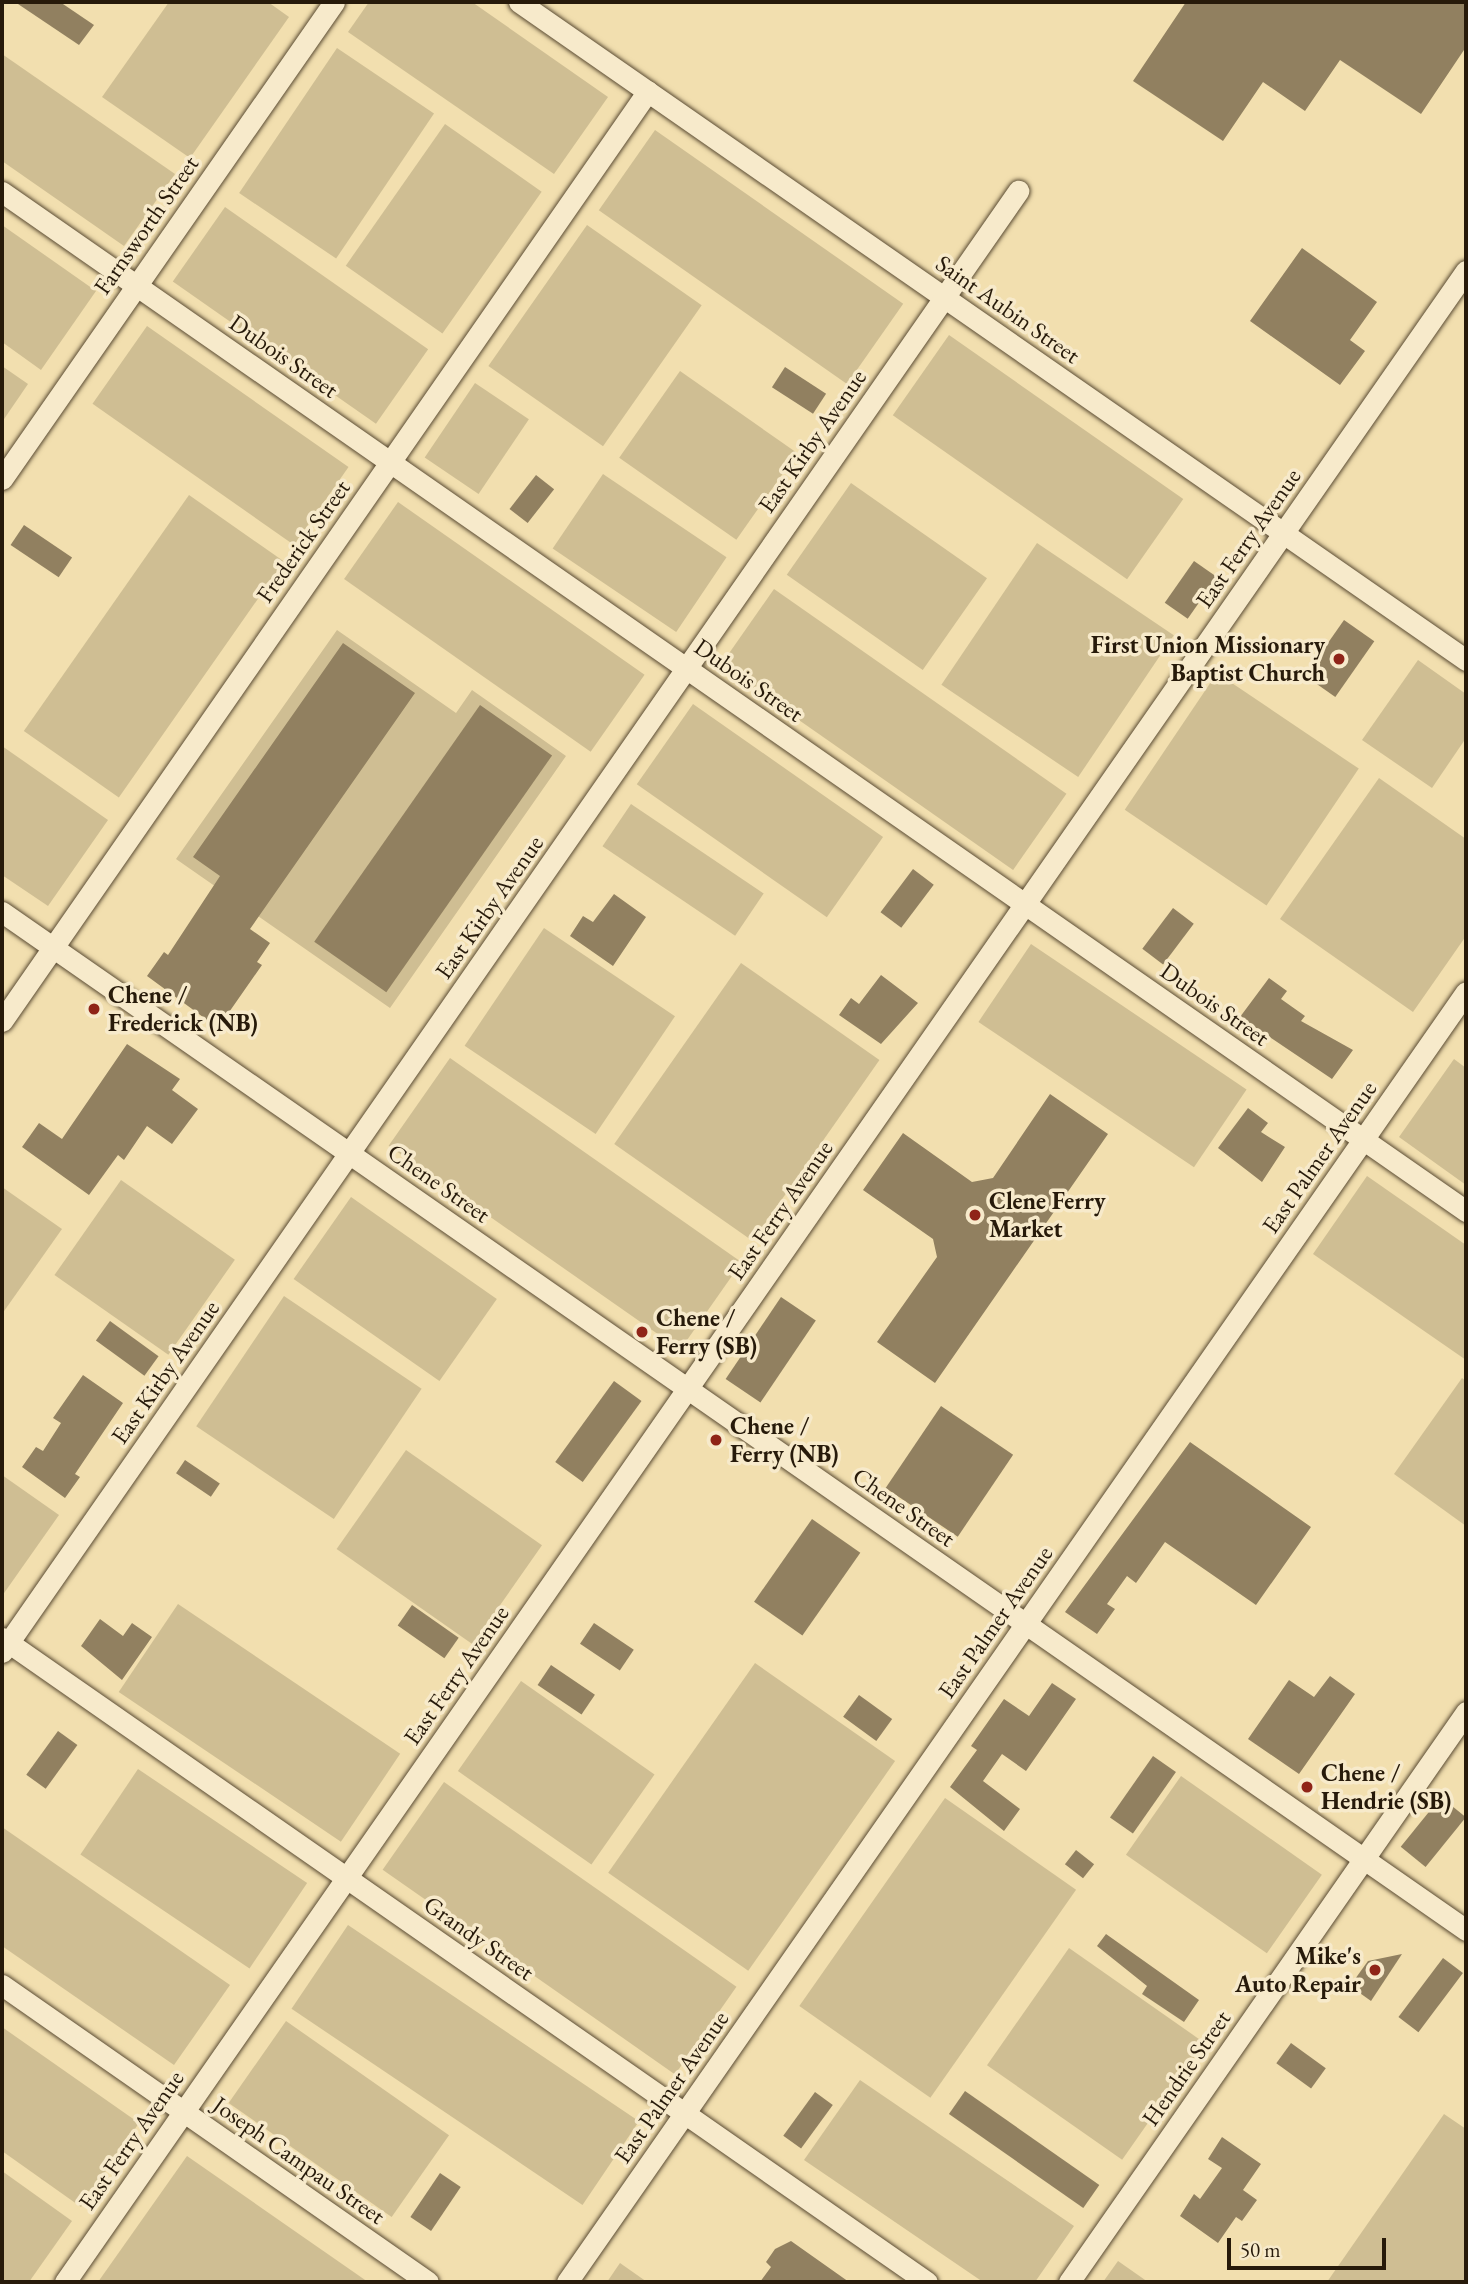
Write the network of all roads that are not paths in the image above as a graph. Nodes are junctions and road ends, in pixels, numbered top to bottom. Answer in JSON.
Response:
{"nodes":[{"id":1,"x":334,"y":2,"type":"edge"},
{"id":2,"x":519,"y":2,"type":"edge"},
{"id":3,"x":649,"y":91,"type":"junction"},
{"id":4,"x":1018,"y":191,"type":"dead end"},
{"id":5,"x":2,"y":192,"type":"edge"},
{"id":6,"x":1466,"y":271,"type":"edge"},
{"id":7,"x":136,"y":285,"type":"junction"},
{"id":8,"x":944,"y":297,"type":"junction"},
{"id":9,"x":390,"y":462,"type":"junction"},
{"id":10,"x":2,"y":479,"type":"edge"},
{"id":11,"x":1281,"y":535,"type":"junction"},
{"id":12,"x":1466,"y":660,"type":"edge"},
{"id":13,"x":686,"y":668,"type":"junction"},
{"id":14,"x":1025,"y":904,"type":"junction"},
{"id":15,"x":2,"y":912,"type":"edge"},
{"id":16,"x":53,"y":947,"type":"junction"},
{"id":17,"x":1466,"y":992,"type":"edge"},
{"id":18,"x":2,"y":1021,"type":"edge"},
{"id":19,"x":1363,"y":1139,"type":"junction"},
{"id":20,"x":349,"y":1153,"type":"junction"},
{"id":21,"x":1466,"y":1211,"type":"edge"},
{"id":22,"x":688,"y":1388,"type":"junction"},
{"id":23,"x":1026,"y":1623,"type":"junction"},
{"id":24,"x":4,"y":1644,"type":"edge"},
{"id":25,"x":1466,"y":1712,"type":"edge"},
{"id":26,"x":1364,"y":1859,"type":"junction"},
{"id":27,"x":346,"y":1878,"type":"junction"},
{"id":28,"x":1466,"y":1930,"type":"edge"},
{"id":29,"x":2,"y":1985,"type":"edge"},
{"id":30,"x":183,"y":2111,"type":"junction"},
{"id":31,"x":685,"y":2113,"type":"junction"},
{"id":32,"x":65,"y":2282,"type":"edge"},
{"id":33,"x":428,"y":2282,"type":"edge"},
{"id":34,"x":567,"y":2282,"type":"edge"},
{"id":35,"x":927,"y":2282,"type":"edge"},
{"id":36,"x":1069,"y":2282,"type":"edge"}],
"edges":[{"from":1,"to":7,"type":"street","name":"Farnsworth Street"},
{"from":2,"to":3,"type":"street","name":"Saint Aubin Street"},
{"from":3,"to":8,"type":"street","name":"Saint Aubin Street"},
{"from":3,"to":9,"type":"street","name":"Frederick Street"},
{"from":4,"to":8,"type":"street","name":"East Kirby Avenue"},
{"from":5,"to":7,"type":"street","name":"Dubois Street"},
{"from":6,"to":11,"type":"street","name":"East Ferry Avenue"},
{"from":7,"to":9,"type":"street","name":"Dubois Street"},
{"from":7,"to":10,"type":"street","name":"Farnsworth Street"},
{"from":8,"to":11,"type":"street","name":"Saint Aubin Street"},
{"from":8,"to":13,"type":"street","name":"East Kirby Avenue"},
{"from":9,"to":13,"type":"street","name":"Dubois Street"},
{"from":9,"to":16,"type":"street","name":"Frederick Street"},
{"from":11,"to":12,"type":"street","name":"Saint Aubin Street"},
{"from":11,"to":14,"type":"street","name":"East Ferry Avenue"},
{"from":13,"to":14,"type":"street","name":"Dubois Street"},
{"from":13,"to":20,"type":"street","name":"East Kirby Avenue"},
{"from":14,"to":19,"type":"street","name":"Dubois Street"},
{"from":14,"to":22,"type":"street","name":"East Ferry Avenue"},
{"from":15,"to":16,"type":"street","name":"Chene Street"},
{"from":16,"to":18,"type":"street","name":"Frederick Street"},
{"from":16,"to":20,"type":"street","name":"Chene Street"},
{"from":17,"to":19,"type":"street","name":"East Palmer Avenue"},
{"from":19,"to":21,"type":"street","name":"Dubois Street"},
{"from":19,"to":23,"type":"street","name":"East Palmer Avenue"},
{"from":20,"to":22,"type":"street","name":"Chene Street"},
{"from":20,"to":24,"type":"street","name":"East Kirby Avenue"},
{"from":22,"to":23,"type":"street","name":"Chene Street"},
{"from":22,"to":27,"type":"street","name":"East Ferry Avenue"},
{"from":23,"to":26,"type":"street","name":"Chene Street"},
{"from":23,"to":31,"type":"street","name":"East Palmer Avenue"},
{"from":24,"to":27,"type":"street","name":"Grandy Street"},
{"from":25,"to":26,"type":"street","name":"Hendrie Street"},
{"from":26,"to":28,"type":"street","name":"Chene Street"},
{"from":26,"to":36,"type":"street","name":"Hendrie Street"},
{"from":27,"to":30,"type":"street","name":"East Ferry Avenue"},
{"from":27,"to":31,"type":"street","name":"Grandy Street"},
{"from":29,"to":30,"type":"street","name":"Joseph Campau Street"},
{"from":30,"to":32,"type":"street","name":"East Ferry Avenue"},
{"from":30,"to":33,"type":"street","name":"Joseph Campau Street"},
{"from":31,"to":34,"type":"street","name":"East Palmer Avenue"},
{"from":31,"to":35,"type":"street","name":"Grandy Street"}]}
